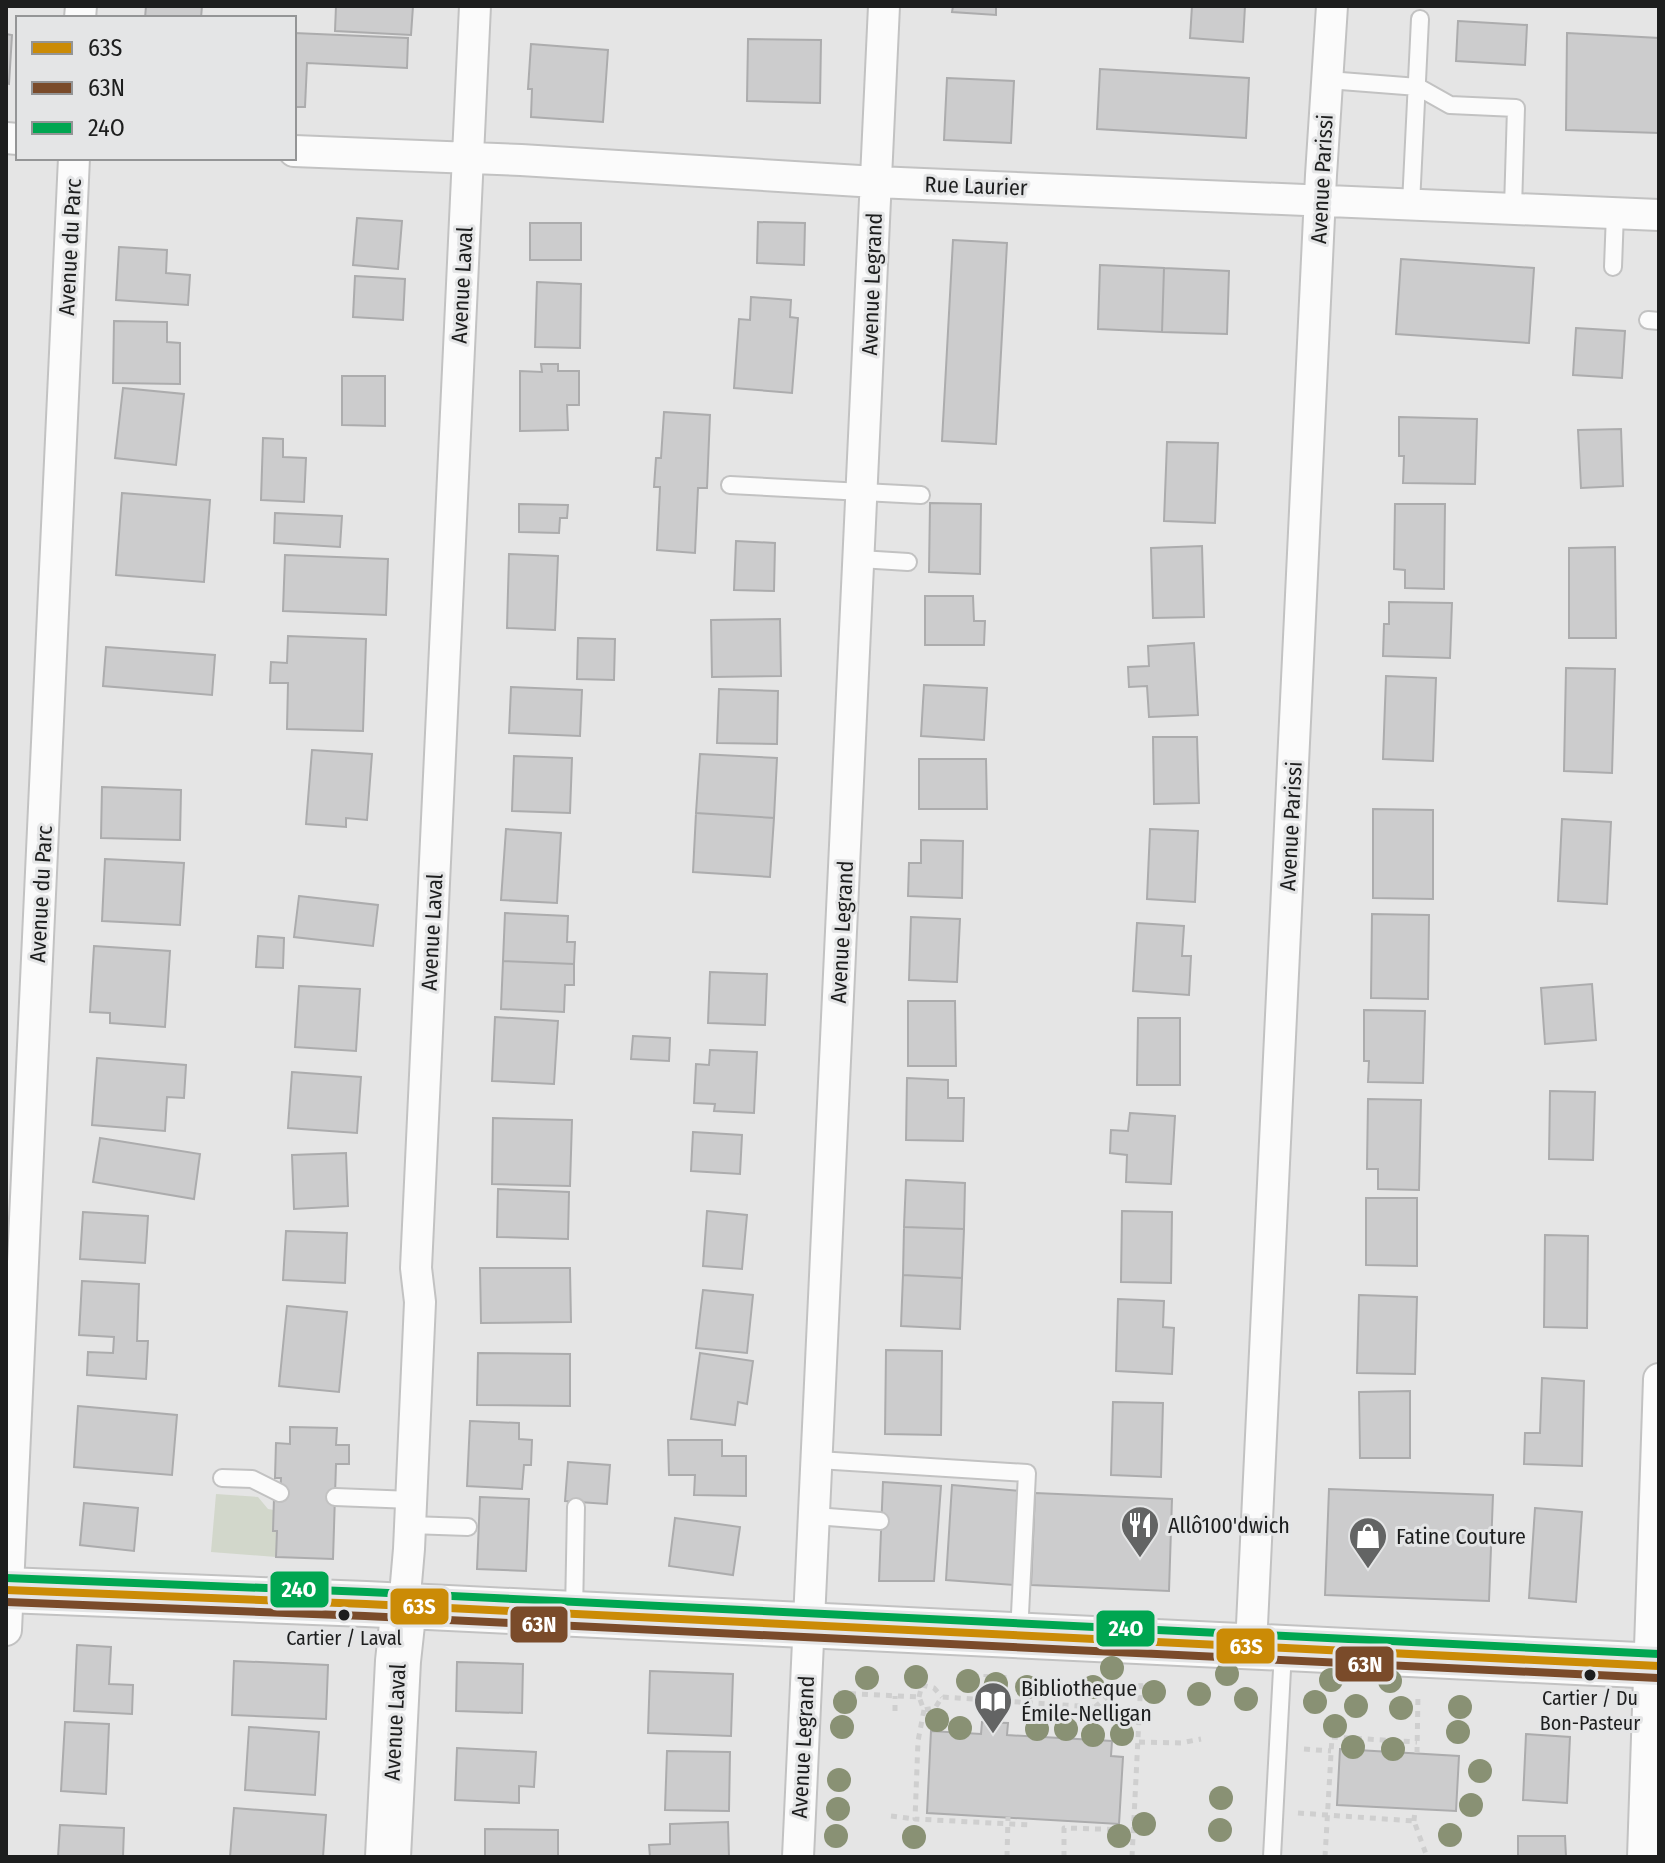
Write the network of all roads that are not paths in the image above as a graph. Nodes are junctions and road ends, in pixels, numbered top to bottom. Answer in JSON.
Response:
{"nodes":[{"id":1,"x":475,"y":6,"type":"edge"},
{"id":2,"x":884,"y":6,"type":"edge"},
{"id":3,"x":1332,"y":6,"type":"edge"},
{"id":4,"x":1420,"y":19,"type":"dead end"},
{"id":5,"x":1328,"y":80,"type":"junction"},
{"id":6,"x":1418,"y":87,"type":"junction"},
{"id":7,"x":296,"y":151,"type":"edge"},
{"id":8,"x":467,"y":158,"type":"junction"},
{"id":9,"x":74,"y":160,"type":"edge"},
{"id":10,"x":876,"y":182,"type":"junction"},
{"id":11,"x":1320,"y":200,"type":"junction"},
{"id":12,"x":1411,"y":204,"type":"junction"},
{"id":13,"x":1513,"y":208,"type":"junction"},
{"id":14,"x":1615,"y":213,"type":"junction"},
{"id":15,"x":1659,"y":215,"type":"edge"},
{"id":16,"x":1613,"y":267,"type":"dead end"},
{"id":17,"x":730,"y":485,"type":"dead end"},
{"id":18,"x":863,"y":492,"type":"junction"},
{"id":19,"x":921,"y":495,"type":"dead end"},
{"id":20,"x":860,"y":559,"type":"junction"},
{"id":21,"x":908,"y":562,"type":"dead end"},
{"id":22,"x":1659,"y":1379,"type":"edge"},
{"id":23,"x":818,"y":1460,"type":"junction"},
{"id":24,"x":222,"y":1478,"type":"dead end"},
{"id":25,"x":280,"y":1493,"type":"dead end"},
{"id":26,"x":335,"y":1497,"type":"dead end"},
{"id":27,"x":576,"y":1507,"type":"dead end"},
{"id":28,"x":411,"y":1512,"type":"junction"},
{"id":29,"x":815,"y":1516,"type":"junction"},
{"id":30,"x":880,"y":1521,"type":"dead end"},
{"id":31,"x":468,"y":1527,"type":"dead end"},
{"id":32,"x":7,"y":1603,"type":"edge"},
{"id":33,"x":404,"y":1606,"type":"junction"},
{"id":34,"x":573,"y":1615,"type":"junction"},
{"id":35,"x":808,"y":1626,"type":"junction"},
{"id":36,"x":1268,"y":1647,"type":"junction"},
{"id":37,"x":1012,"y":1654,"type":"junction"},
{"id":38,"x":1654,"y":1666,"type":"edge"},
{"id":39,"x":1653,"y":1761,"type":"edge"},
{"id":40,"x":388,"y":1857,"type":"edge"},
{"id":41,"x":798,"y":1857,"type":"edge"},
{"id":42,"x":1272,"y":1857,"type":"edge"},
{"id":43,"x":1643,"y":1857,"type":"edge"}],
"edges":[{"from":1,"to":8,"type":"street","name":"Avenue Laval"},
{"from":2,"to":10,"type":"street","name":"Avenue Legrand"},
{"from":3,"to":5,"type":"street","name":"Avenue Parissi"},
{"from":4,"to":6,"type":"lane"},
{"from":5,"to":6,"type":"lane"},
{"from":5,"to":11,"type":"street","name":"Avenue Parissi"},
{"from":6,"to":12,"type":"lane"},
{"from":6,"to":13,"type":"lane"},
{"from":7,"to":8,"type":"street","name":"Rue Laurier"},
{"from":8,"to":10,"type":"street","name":"Rue Laurier"},
{"from":8,"to":28,"type":"street","name":"Avenue Laval"},
{"from":9,"to":32,"type":"street","name":"Avenue du Parc"},
{"from":10,"to":11,"type":"street","name":"Rue Laurier"},
{"from":10,"to":18,"type":"street","name":"Avenue Legrand"},
{"from":11,"to":12,"type":"street","name":"Rue Laurier"},
{"from":11,"to":36,"type":"street","name":"Avenue Parissi"},
{"from":12,"to":13,"type":"street","name":"Rue Laurier"},
{"from":13,"to":14,"type":"street","name":"Rue Laurier"},
{"from":14,"to":15,"type":"street","name":"Rue Laurier"},
{"from":14,"to":16,"type":"lane"},
{"from":17,"to":18,"type":"lane"},
{"from":18,"to":19,"type":"lane"},
{"from":18,"to":20,"type":"street","name":"Avenue Legrand"},
{"from":20,"to":21,"type":"lane"},
{"from":20,"to":23,"type":"street","name":"Avenue Legrand"},
{"from":22,"to":38,"type":"street"},
{"from":23,"to":29,"type":"street","name":"Avenue Legrand"},
{"from":23,"to":37,"type":"lane"},
{"from":24,"to":25,"type":"lane"},
{"from":26,"to":28,"type":"lane"},
{"from":27,"to":34,"type":"lane"},
{"from":28,"to":31,"type":"lane"},
{"from":28,"to":33,"type":"street","name":"Avenue Laval"},
{"from":29,"to":30,"type":"lane"},
{"from":29,"to":35,"type":"street","name":"Avenue Legrand"},
{"from":32,"to":33,"type":"street"},
{"from":33,"to":34,"type":"street"},
{"from":33,"to":40,"type":"street","name":"Avenue Laval"},
{"from":34,"to":35,"type":"street"},
{"from":35,"to":37,"type":"street"},
{"from":35,"to":41,"type":"street","name":"Avenue Legrand"},
{"from":36,"to":37,"type":"street"},
{"from":36,"to":38,"type":"street"},
{"from":36,"to":42,"type":"lane"},
{"from":38,"to":39,"type":"street"},
{"from":39,"to":43,"type":"street"}]}
